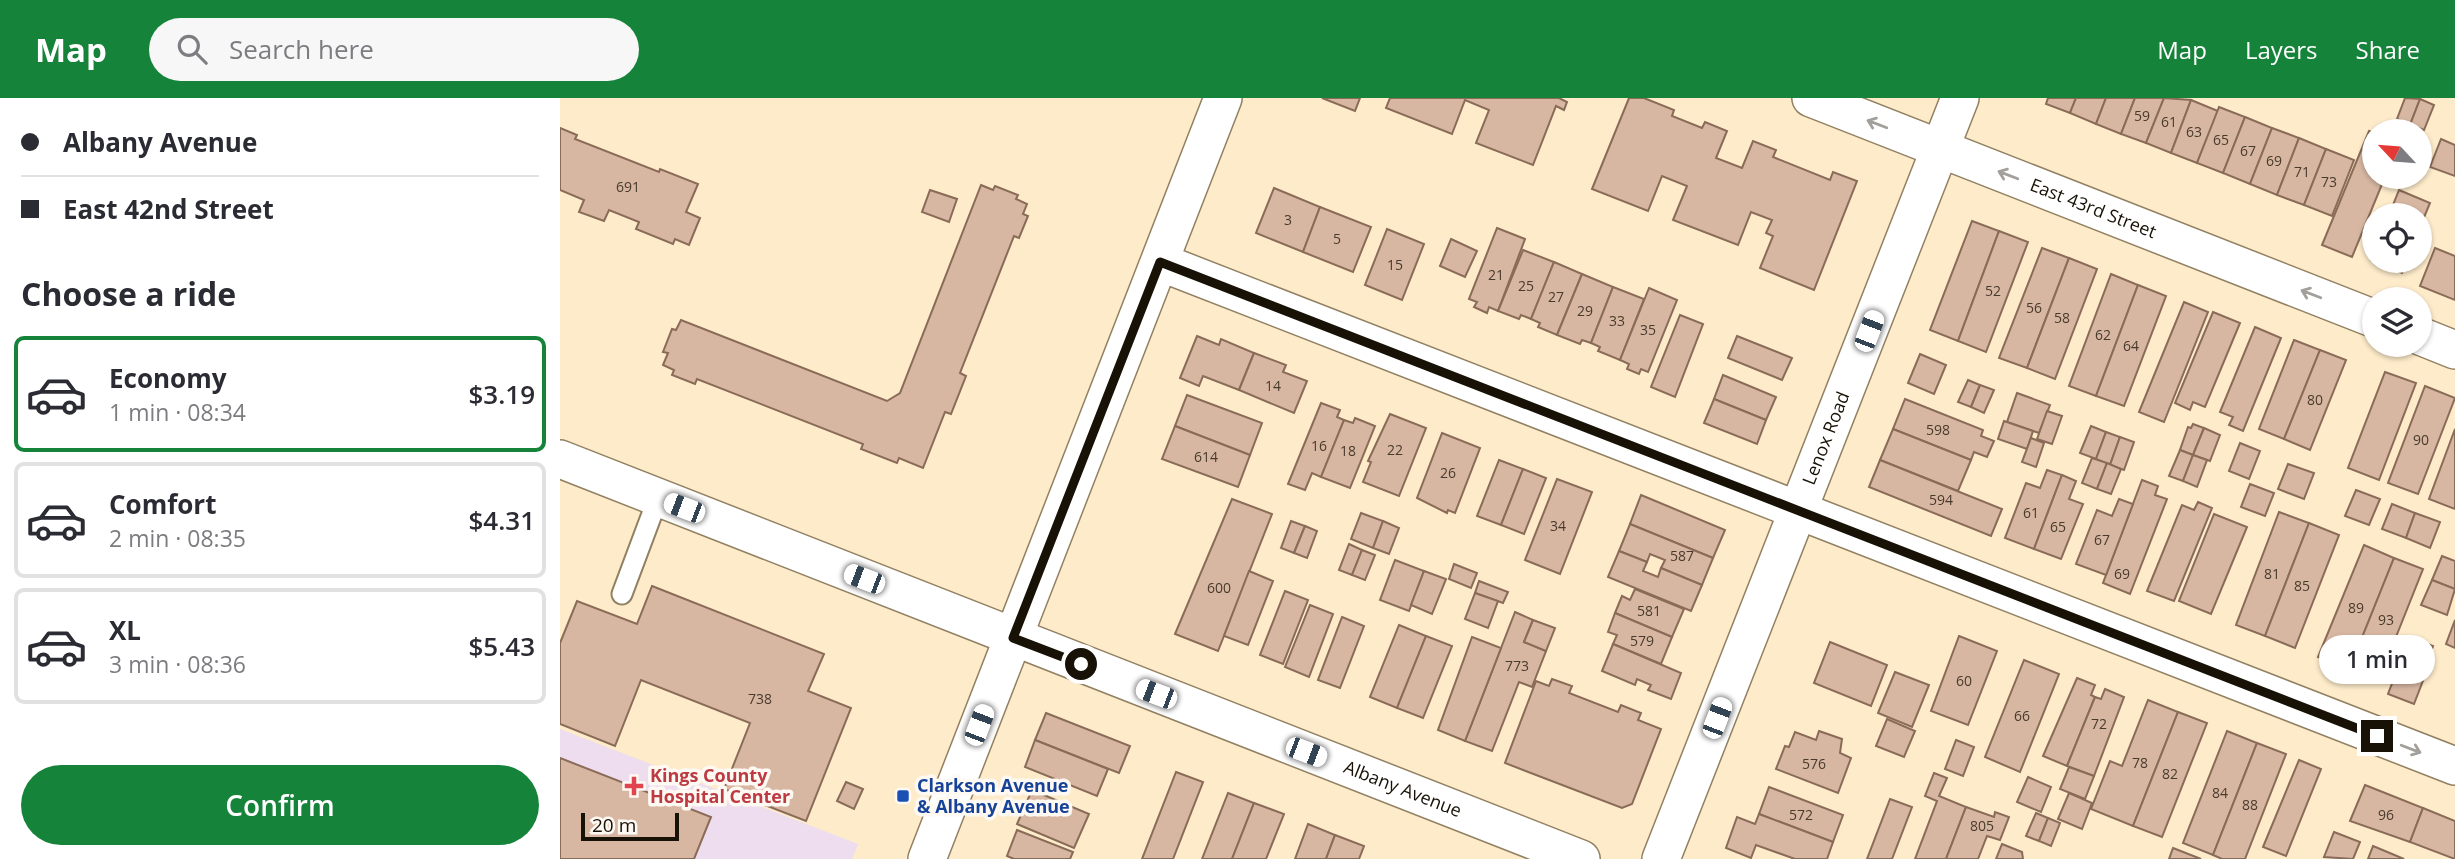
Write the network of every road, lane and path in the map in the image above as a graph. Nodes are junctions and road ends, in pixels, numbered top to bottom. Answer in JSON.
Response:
{"nodes":[{"id":1,"x":1223,"y":98,"type":"edge"},
{"id":2,"x":1811,"y":98,"type":"edge"},
{"id":3,"x":1960,"y":98,"type":"edge"},
{"id":4,"x":1941,"y":148,"type":"junction"},
{"id":5,"x":1160,"y":262,"type":"junction"},
{"id":6,"x":2362,"y":314,"type":"edge"},
{"id":7,"x":2432,"y":341,"type":"edge"},
{"id":8,"x":2455,"y":350,"type":"edge"},
{"id":9,"x":560,"y":459,"type":"edge"},
{"id":10,"x":658,"y":498,"type":"junction"},
{"id":11,"x":1799,"y":509,"type":"junction"},
{"id":12,"x":622,"y":594,"type":"dead end"},
{"id":13,"x":1013,"y":638,"type":"junction"},
{"id":14,"x":2455,"y":766,"type":"edge"},
{"id":15,"x":927,"y":859,"type":"edge"},
{"id":16,"x":1581,"y":859,"type":"edge"},
{"id":17,"x":1661,"y":859,"type":"edge"}],
"edges":[{"from":1,"to":5,"type":"street"},
{"from":4,"to":2,"type":"street","name":"East 43rd Street","one_way":true},
{"from":3,"to":4,"type":"street","name":"Lenox Road"},
{"from":6,"to":4,"type":"street","name":"East 43rd Street","one_way":true},
{"from":4,"to":11,"type":"street","name":"Lenox Road"},
{"from":5,"to":11,"type":"street"},
{"from":5,"to":13,"type":"street"},
{"from":7,"to":8,"type":"street"},
{"from":9,"to":10,"type":"street","name":"Albany Avenue"},
{"from":10,"to":12,"type":"lane"},
{"from":10,"to":13,"type":"street","name":"Albany Avenue"},
{"from":11,"to":14,"type":"street","one_way":true},
{"from":11,"to":17,"type":"street","name":"Lenox Road"},
{"from":13,"to":15,"type":"street"},
{"from":13,"to":16,"type":"street","name":"Albany Avenue"}]}
